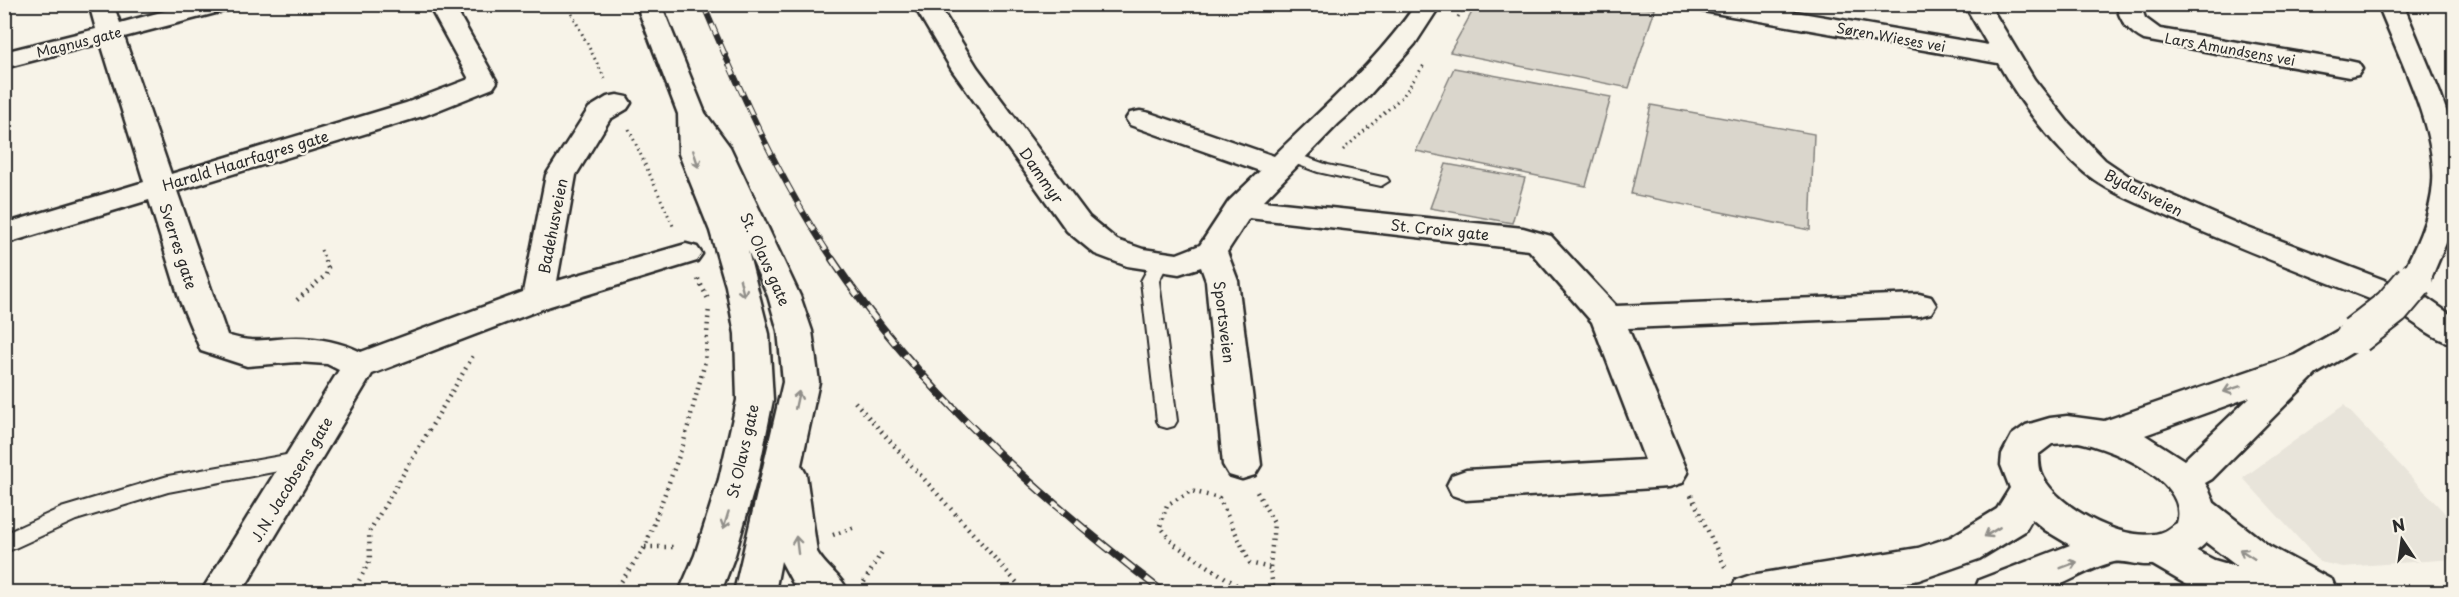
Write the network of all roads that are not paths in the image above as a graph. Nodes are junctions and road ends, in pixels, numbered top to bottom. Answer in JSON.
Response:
{"nodes":[{"id":1,"x":101,"y":4,"type":"edge"},
{"id":2,"x":222,"y":4,"type":"edge"},
{"id":3,"x":440,"y":4,"type":"edge"},
{"id":4,"x":648,"y":4,"type":"edge"},
{"id":5,"x":925,"y":4,"type":"edge"},
{"id":6,"x":1429,"y":4,"type":"edge"},
{"id":7,"x":1703,"y":4,"type":"edge"},
{"id":8,"x":1976,"y":4,"type":"edge"},
{"id":9,"x":2128,"y":4,"type":"edge"},
{"id":10,"x":2390,"y":4,"type":"edge"},
{"id":11,"x":110,"y":34,"type":"junction"},
{"id":12,"x":2008,"y":57,"type":"junction"},
{"id":13,"x":4,"y":60,"type":"edge"},
{"id":14,"x":2349,"y":69,"type":"dead end"},
{"id":15,"x":617,"y":104,"type":"dead end"},
{"id":16,"x":692,"y":114,"type":"junction"},
{"id":17,"x":1140,"y":118,"type":"dead end"},
{"id":18,"x":1286,"y":163,"type":"junction"},
{"id":19,"x":1381,"y":182,"type":"dead end"},
{"id":20,"x":160,"y":186,"type":"junction"},
{"id":21,"x":713,"y":202,"type":"joint"},
{"id":22,"x":1240,"y":208,"type":"junction"},
{"id":23,"x":4,"y":234,"type":"edge"},
{"id":24,"x":1211,"y":252,"type":"junction"},
{"id":25,"x":686,"y":254,"type":"road end"},
{"id":26,"x":1160,"y":261,"type":"junction"},
{"id":27,"x":538,"y":298,"type":"junction"},
{"id":28,"x":1919,"y":305,"type":"dead end"},
{"id":29,"x":1607,"y":318,"type":"junction"},
{"id":30,"x":2454,"y":333,"type":"edge"},
{"id":31,"x":2307,"y":364,"type":"junction"},
{"id":32,"x":360,"y":365,"type":"junction"},
{"id":33,"x":1167,"y":421,"type":"dead end"},
{"id":34,"x":2107,"y":434,"type":"junction"},
{"id":35,"x":785,"y":457,"type":"junction"},
{"id":36,"x":303,"y":460,"type":"junction"},
{"id":37,"x":1242,"y":465,"type":"road end"},
{"id":38,"x":2181,"y":478,"type":"junction"},
{"id":39,"x":1466,"y":485,"type":"dead end"},
{"id":40,"x":2029,"y":490,"type":"junction"},
{"id":41,"x":2199,"y":513,"type":"junction"},
{"id":42,"x":4,"y":544,"type":"edge"},
{"id":43,"x":2114,"y":545,"type":"junction"},
{"id":44,"x":2160,"y":550,"type":"junction"},
{"id":45,"x":1738,"y":580,"type":"edge"},
{"id":46,"x":846,"y":588,"type":"edge"},
{"id":47,"x":221,"y":592,"type":"edge"},
{"id":48,"x":699,"y":592,"type":"edge"},
{"id":49,"x":755,"y":592,"type":"edge"},
{"id":50,"x":1994,"y":592,"type":"edge"},
{"id":51,"x":2269,"y":592,"type":"edge"},
{"id":52,"x":2317,"y":592,"type":"edge"}],
"edges":[{"from":1,"to":11,"type":"main road","name":"Sverres gate"},
{"from":2,"to":11,"type":"main road","name":"Magnus gate"},
{"from":3,"to":20,"type":"main road","name":"Harald Haarfagres gate"},
{"from":4,"to":16,"type":"main road","name":"St. Olavs gate"},
{"from":5,"to":26,"type":"main road","name":"Dammyr"},
{"from":6,"to":18,"type":"main road"},
{"from":7,"to":12,"type":"main road","name":"Søren Wieses vei"},
{"from":8,"to":12,"type":"main road","name":"Bydalsveien"},
{"from":9,"to":14,"type":"main road","name":"Lars Amundsens vei"},
{"from":10,"to":31,"type":"main road","bridge":true},
{"from":11,"to":13,"type":"main road","name":"Magnus gate"},
{"from":11,"to":20,"type":"main road","name":"Sverres gate"},
{"from":12,"to":30,"type":"main road","name":"Bydalsveien"},
{"from":15,"to":27,"type":"main road","name":"Badehusveien"},
{"from":16,"to":21,"type":"main road","name":"St. Olavs gate","one_way":true},
{"from":35,"to":16,"type":"main road","name":"St. Olavs gate","one_way":true},
{"from":17,"to":18,"type":"main road"},
{"from":18,"to":19,"type":"lane"},
{"from":18,"to":22,"type":"main road"},
{"from":20,"to":23,"type":"main road","name":"Harald Haarfagres gate"},
{"from":20,"to":32,"type":"main road","name":"Sverres gate"},
{"from":21,"to":48,"type":"main road","name":"St Olavs gate","one_way":true},
{"from":22,"to":24,"type":"main road"},
{"from":22,"to":29,"type":"main road","name":"St. Croix gate"},
{"from":24,"to":26,"type":"main road","name":"Dammyr"},
{"from":24,"to":37,"type":"main road","name":"Sportsveien"},
{"from":25,"to":27,"type":"main road","name":"Badehusveien"},
{"from":26,"to":33,"type":"lane"},
{"from":27,"to":32,"type":"main road","name":"Badehusveien"},
{"from":28,"to":29,"type":"main road"},
{"from":29,"to":39,"type":"main road","name":"St. Croix gate"},
{"from":31,"to":34,"type":"main road","one_way":true},
{"from":31,"to":38,"type":"main road"},
{"from":32,"to":36,"type":"main road","name":"J.N. Jacobsens gate"},
{"from":34,"to":38,"type":"main road"},
{"from":34,"to":40,"type":"main road"},
{"from":46,"to":35,"type":"main road","one_way":true},
{"from":35,"to":49,"type":"main road","name":"St. Olavs gate"},
{"from":36,"to":42,"type":"lane"},
{"from":36,"to":47,"type":"main road","name":"J.N. Jacobsens gate"},
{"from":38,"to":41,"type":"main road"},
{"from":40,"to":43,"type":"main road"},
{"from":40,"to":45,"type":"main road","one_way":true},
{"from":41,"to":44,"type":"main road"},
{"from":52,"to":41,"type":"main road","one_way":true},
{"from":43,"to":44,"type":"main road"},
{"from":50,"to":43,"type":"main road","one_way":true},
{"from":44,"to":51,"type":"main road"}]}
